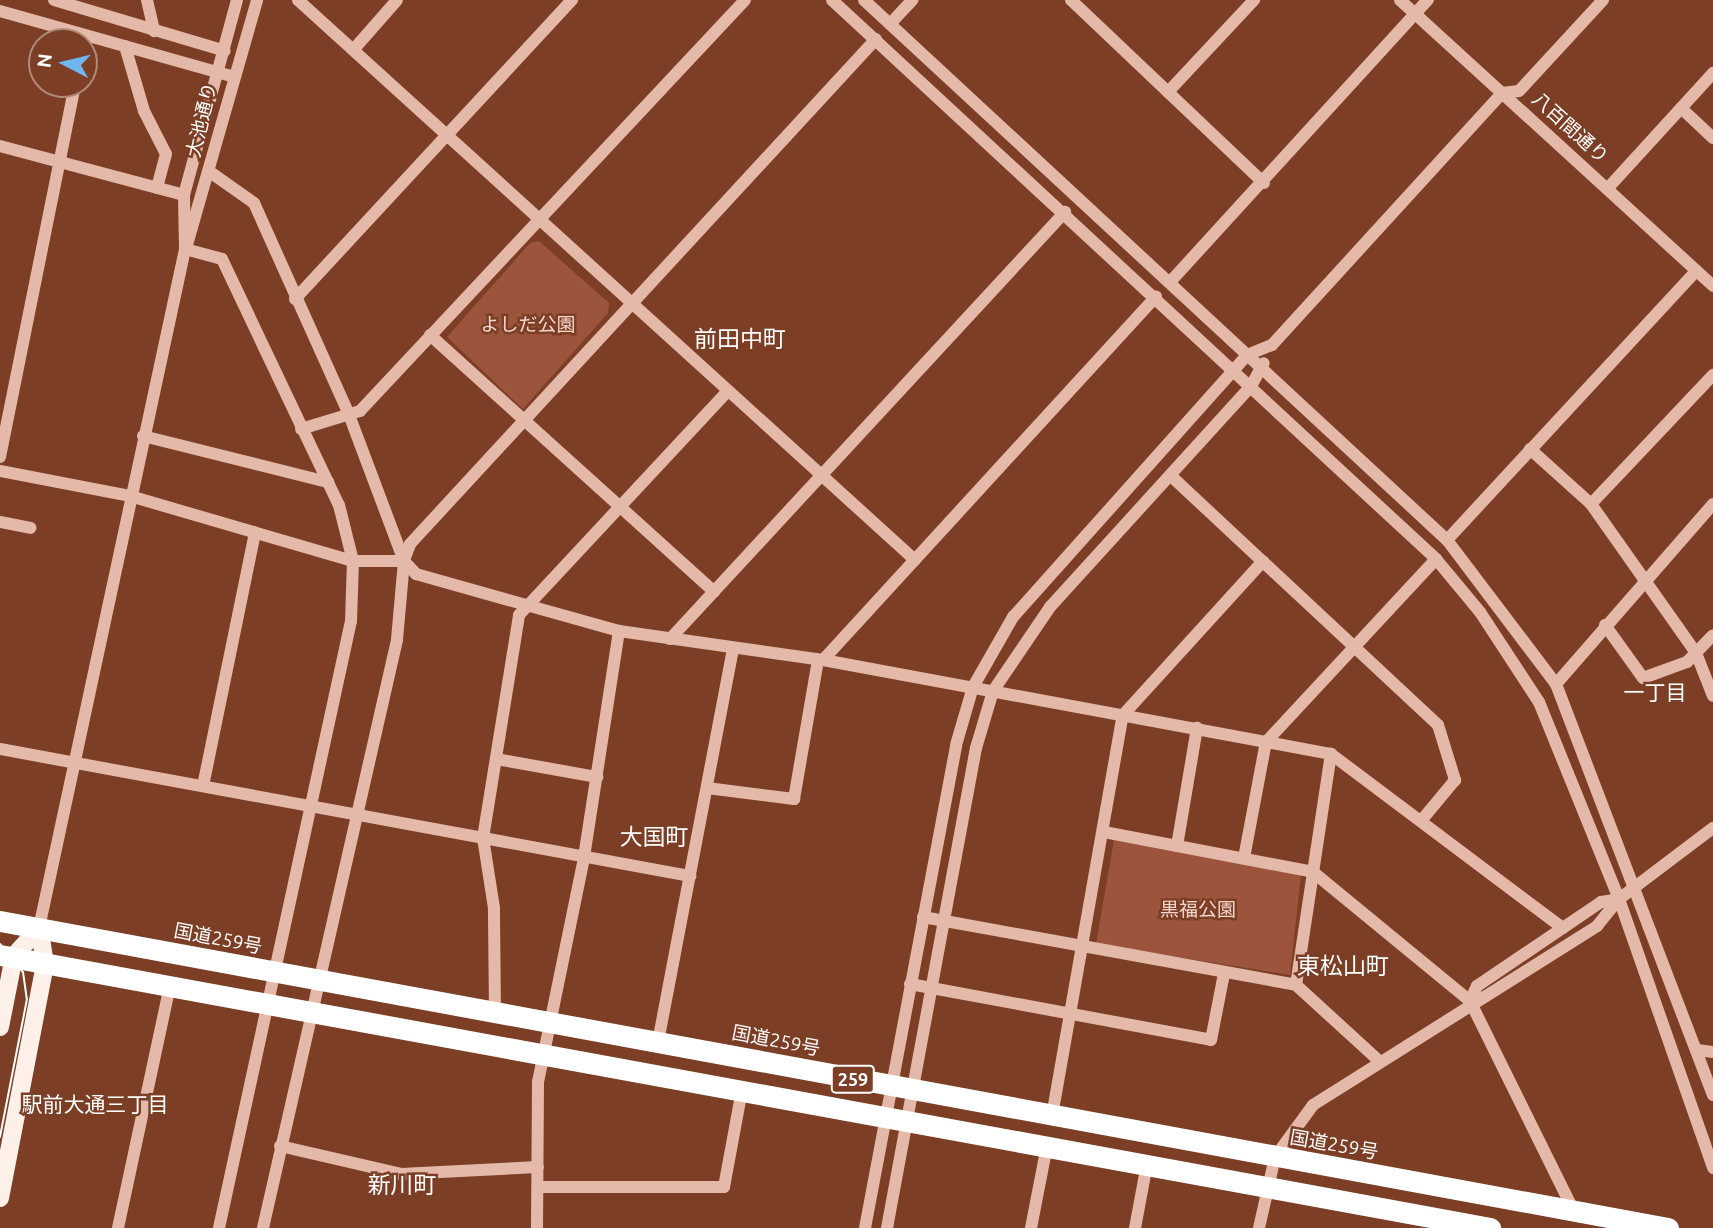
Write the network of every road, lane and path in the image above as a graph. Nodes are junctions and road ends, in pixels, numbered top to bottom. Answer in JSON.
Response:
{"nodes":[{"id":1,"x":54,"y":0,"type":"edge"},
{"id":2,"x":147,"y":0,"type":"edge"},
{"id":3,"x":237,"y":0,"type":"edge"},
{"id":4,"x":257,"y":0,"type":"edge"},
{"id":5,"x":298,"y":0,"type":"edge"},
{"id":6,"x":397,"y":0,"type":"edge"},
{"id":7,"x":572,"y":0,"type":"edge"},
{"id":8,"x":745,"y":0,"type":"edge"},
{"id":9,"x":832,"y":0,"type":"edge"},
{"id":10,"x":864,"y":0,"type":"edge"},
{"id":11,"x":912,"y":0,"type":"edge"},
{"id":12,"x":1072,"y":0,"type":"edge"},
{"id":13,"x":1254,"y":0,"type":"edge"},
{"id":14,"x":1400,"y":0,"type":"edge"},
{"id":15,"x":1428,"y":0,"type":"edge"},
{"id":16,"x":1603,"y":0,"type":"edge"},
{"id":17,"x":89,"y":5,"type":"edge"},
{"id":18,"x":0,"y":10,"type":"edge"},
{"id":19,"x":1415,"y":13,"type":"junction"},
{"id":20,"x":890,"y":24,"type":"junction"},
{"id":21,"x":53,"y":28,"type":"edge"},
{"id":22,"x":154,"y":31,"type":"junction"},
{"id":23,"x":876,"y":40,"type":"junction"},
{"id":24,"x":98,"y":41,"type":"edge"},
{"id":25,"x":125,"y":46,"type":"junction"},
{"id":26,"x":354,"y":49,"type":"junction"},
{"id":27,"x":220,"y":50,"type":"junction"},
{"id":28,"x":237,"y":55,"type":"junction"},
{"id":29,"x":213,"y":72,"type":"junction"},
{"id":30,"x":1713,"y":73,"type":"edge"},
{"id":31,"x":232,"y":76,"type":"junction"},
{"id":32,"x":1168,"y":92,"type":"junction"},
{"id":33,"x":1502,"y":93,"type":"junction"},
{"id":34,"x":72,"y":98,"type":"edge"},
{"id":35,"x":1681,"y":108,"type":"junction"},
{"id":36,"x":447,"y":138,"type":"junction"},
{"id":37,"x":1713,"y":138,"type":"edge"},
{"id":38,"x":0,"y":146,"type":"edge"},
{"id":39,"x":61,"y":162,"type":"junction"},
{"id":40,"x":210,"y":172,"type":"junction"},
{"id":41,"x":1264,"y":183,"type":"junction"},
{"id":42,"x":157,"y":188,"type":"junction"},
{"id":43,"x":1608,"y":188,"type":"junction"},
{"id":44,"x":184,"y":195,"type":"junction"},
{"id":45,"x":1065,"y":212,"type":"junction"},
{"id":46,"x":536,"y":221,"type":"junction"},
{"id":47,"x":185,"y":248,"type":"junction"},
{"id":48,"x":1696,"y":271,"type":"junction"},
{"id":49,"x":1171,"y":281,"type":"junction"},
{"id":50,"x":1713,"y":286,"type":"edge"},
{"id":51,"x":1156,"y":296,"type":"junction"},
{"id":52,"x":295,"y":299,"type":"junction"},
{"id":53,"x":632,"y":309,"type":"junction"},
{"id":54,"x":430,"y":335,"type":"junction"},
{"id":55,"x":1265,"y":352,"type":"junction"},
{"id":56,"x":1247,"y":355,"type":"junction"},
{"id":57,"x":1234,"y":370,"type":"junction"},
{"id":58,"x":1264,"y":370,"type":"junction"},
{"id":59,"x":1713,"y":375,"type":"edge"},
{"id":60,"x":1251,"y":386,"type":"junction"},
{"id":61,"x":727,"y":392,"type":"junction"},
{"id":62,"x":348,"y":412,"type":"junction"},
{"id":63,"x":526,"y":423,"type":"junction"},
{"id":64,"x":301,"y":429,"type":"junction"},
{"id":65,"x":143,"y":436,"type":"junction"},
{"id":66,"x":1530,"y":449,"type":"junction"},
{"id":67,"x":0,"y":457,"type":"edge"},
{"id":68,"x":0,"y":471,"type":"edge"},
{"id":69,"x":1171,"y":476,"type":"junction"},
{"id":70,"x":823,"y":478,"type":"junction"},
{"id":71,"x":328,"y":482,"type":"junction"},
{"id":72,"x":130,"y":496,"type":"junction"},
{"id":73,"x":1591,"y":504,"type":"junction"},
{"id":74,"x":1713,"y":504,"type":"edge"},
{"id":75,"x":619,"y":510,"type":"junction"},
{"id":76,"x":0,"y":522,"type":"edge"},
{"id":77,"x":30,"y":528,"type":"dead end"},
{"id":78,"x":255,"y":532,"type":"junction"},
{"id":79,"x":1447,"y":540,"type":"junction"},
{"id":80,"x":1436,"y":559,"type":"junction"},
{"id":81,"x":915,"y":560,"type":"junction"},
{"id":82,"x":353,"y":561,"type":"junction"},
{"id":83,"x":404,"y":561,"type":"junction"},
{"id":84,"x":1263,"y":561,"type":"junction"},
{"id":85,"x":1644,"y":578,"type":"junction"},
{"id":86,"x":714,"y":592,"type":"junction"},
{"id":87,"x":528,"y":606,"type":"junction"},
{"id":88,"x":1605,"y":625,"type":"junction"},
{"id":89,"x":620,"y":631,"type":"junction"},
{"id":90,"x":1713,"y":635,"type":"edge"},
{"id":91,"x":670,"y":639,"type":"junction"},
{"id":92,"x":1354,"y":645,"type":"junction"},
{"id":93,"x":733,"y":648,"type":"junction"},
{"id":94,"x":1696,"y":653,"type":"junction"},
{"id":95,"x":820,"y":660,"type":"junction"},
{"id":96,"x":1556,"y":684,"type":"junction"},
{"id":97,"x":973,"y":687,"type":"junction"},
{"id":98,"x":993,"y":691,"type":"junction"},
{"id":99,"x":1713,"y":696,"type":"edge"},
{"id":100,"x":1123,"y":715,"type":"junction"},
{"id":101,"x":1197,"y":728,"type":"junction"},
{"id":102,"x":1266,"y":742,"type":"junction"},
{"id":103,"x":0,"y":749,"type":"edge"},
{"id":104,"x":1331,"y":754,"type":"junction"},
{"id":105,"x":496,"y":760,"type":"junction"},
{"id":106,"x":76,"y":763,"type":"junction"},
{"id":107,"x":597,"y":777,"type":"junction"},
{"id":108,"x":203,"y":786,"type":"junction"},
{"id":109,"x":707,"y":788,"type":"junction"},
{"id":110,"x":945,"y":801,"type":"junction"},
{"id":111,"x":967,"y":804,"type":"junction"},
{"id":112,"x":309,"y":806,"type":"junction"},
{"id":113,"x":357,"y":815,"type":"junction"},
{"id":114,"x":1421,"y":821,"type":"junction"},
{"id":115,"x":1713,"y":828,"type":"edge"},
{"id":116,"x":1104,"y":832,"type":"junction"},
{"id":117,"x":483,"y":838,"type":"junction"},
{"id":118,"x":1177,"y":846,"type":"junction"},
{"id":119,"x":584,"y":857,"type":"junction"},
{"id":120,"x":1244,"y":858,"type":"junction"},
{"id":121,"x":1313,"y":872,"type":"junction"},
{"id":122,"x":690,"y":876,"type":"junction"},
{"id":123,"x":1637,"y":885,"type":"junction"},
{"id":124,"x":1619,"y":899,"type":"junction"},
{"id":125,"x":923,"y":917,"type":"junction"},
{"id":126,"x":0,"y":921,"type":"edge"},
{"id":127,"x":946,"y":922,"type":"junction"},
{"id":128,"x":38,"y":928,"type":"junction"},
{"id":129,"x":1563,"y":928,"type":"junction"},
{"id":130,"x":1083,"y":947,"type":"junction"},
{"id":131,"x":7,"y":957,"type":"edge"},
{"id":132,"x":45,"y":964,"type":"junction"},
{"id":133,"x":274,"y":973,"type":"junction"},
{"id":134,"x":1224,"y":974,"type":"junction"},
{"id":135,"x":318,"y":981,"type":"junction"},
{"id":136,"x":910,"y":984,"type":"junction"},
{"id":137,"x":170,"y":985,"type":"junction"},
{"id":138,"x":1296,"y":985,"type":"junction"},
{"id":139,"x":933,"y":989,"type":"junction"},
{"id":140,"x":1470,"y":1001,"type":"junction"},
{"id":141,"x":268,"y":1005,"type":"junction"},
{"id":142,"x":495,"y":1012,"type":"junction"},
{"id":143,"x":310,"y":1013,"type":"junction"},
{"id":144,"x":1071,"y":1014,"type":"junction"},
{"id":145,"x":548,"y":1021,"type":"junction"},
{"id":146,"x":0,"y":1027,"type":"edge"},
{"id":147,"x":658,"y":1042,"type":"junction"},
{"id":148,"x":1697,"y":1051,"type":"junction"},
{"id":149,"x":1713,"y":1052,"type":"edge"},
{"id":150,"x":542,"y":1055,"type":"junction"},
{"id":151,"x":1378,"y":1060,"type":"junction"},
{"id":152,"x":891,"y":1086,"type":"junction"},
{"id":153,"x":742,"y":1090,"type":"junction"},
{"id":154,"x":914,"y":1091,"type":"junction"},
{"id":155,"x":1713,"y":1095,"type":"edge"},
{"id":156,"x":1052,"y":1116,"type":"junction"},
{"id":157,"x":884,"y":1117,"type":"junction"},
{"id":158,"x":908,"y":1123,"type":"junction"},
{"id":159,"x":280,"y":1146,"type":"junction"},
{"id":160,"x":1046,"y":1146,"type":"junction"},
{"id":161,"x":1275,"y":1157,"type":"junction"},
{"id":162,"x":1147,"y":1164,"type":"junction"},
{"id":163,"x":538,"y":1167,"type":"junction"},
{"id":164,"x":1713,"y":1168,"type":"edge"},
{"id":165,"x":1266,"y":1186,"type":"junction"},
{"id":166,"x":538,"y":1187,"type":"junction"},
{"id":167,"x":0,"y":1198,"type":"edge"},
{"id":168,"x":1574,"y":1211,"type":"junction"},
{"id":169,"x":118,"y":1228,"type":"edge"},
{"id":170,"x":219,"y":1228,"type":"edge"},
{"id":171,"x":262,"y":1228,"type":"edge"},
{"id":172,"x":537,"y":1228,"type":"edge"},
{"id":173,"x":865,"y":1228,"type":"edge"},
{"id":174,"x":887,"y":1228,"type":"edge"},
{"id":175,"x":1031,"y":1228,"type":"edge"},
{"id":176,"x":1135,"y":1228,"type":"edge"},
{"id":177,"x":1259,"y":1228,"type":"edge"},
{"id":178,"x":1490,"y":1228,"type":"edge"},
{"id":179,"x":1668,"y":1228,"type":"edge"}],
"edges":[{"from":1,"to":17,"type":"street"},
{"from":2,"to":22,"type":"street"},
{"from":3,"to":27,"type":"street"},
{"from":4,"to":28,"type":"street","name":"大池通り"},
{"from":5,"to":26,"type":"street"},
{"from":6,"to":26,"type":"street"},
{"from":7,"to":36,"type":"street"},
{"from":8,"to":46,"type":"street"},
{"from":9,"to":23,"type":"street"},
{"from":10,"to":20,"type":"street"},
{"from":11,"to":20,"type":"street"},
{"from":12,"to":32,"type":"street"},
{"from":13,"to":32,"type":"street"},
{"from":14,"to":19,"type":"street","name":"八百間通り"},
{"from":15,"to":19,"type":"street"},
{"from":16,"to":33,"type":"street"},
{"from":17,"to":22,"type":"street"},
{"from":18,"to":21,"type":"street"},
{"from":19,"to":33,"type":"street","name":"八百間通り"},
{"from":19,"to":41,"type":"street"},
{"from":20,"to":49,"type":"street"},
{"from":22,"to":27,"type":"street"},
{"from":23,"to":45,"type":"street"},
{"from":23,"to":53,"type":"street"},
{"from":24,"to":25,"type":"street"},
{"from":25,"to":29,"type":"street"},
{"from":25,"to":42,"type":"street"},
{"from":26,"to":36,"type":"street"},
{"from":27,"to":28,"type":"street"},
{"from":27,"to":29,"type":"street"},
{"from":28,"to":31,"type":"street","name":"大池通り"},
{"from":29,"to":31,"type":"street"},
{"from":29,"to":44,"type":"street"},
{"from":30,"to":35,"type":"street"},
{"from":31,"to":40,"type":"street","name":"大池通り"},
{"from":32,"to":41,"type":"street"},
{"from":33,"to":43,"type":"street","name":"八百間通り"},
{"from":33,"to":55,"type":"street"},
{"from":34,"to":39,"type":"street"},
{"from":35,"to":37,"type":"street"},
{"from":35,"to":43,"type":"street"},
{"from":36,"to":46,"type":"street"},
{"from":36,"to":52,"type":"street"},
{"from":38,"to":39,"type":"street"},
{"from":39,"to":42,"type":"street"},
{"from":39,"to":67,"type":"street"},
{"from":40,"to":47,"type":"street","name":"大池通り"},
{"from":40,"to":52,"type":"street"},
{"from":41,"to":49,"type":"street"},
{"from":42,"to":44,"type":"street"},
{"from":43,"to":48,"type":"street","name":"八百間通り"},
{"from":44,"to":47,"type":"street"},
{"from":45,"to":51,"type":"street"},
{"from":45,"to":70,"type":"street"},
{"from":46,"to":53,"type":"street"},
{"from":46,"to":54,"type":"street"},
{"from":47,"to":64,"type":"street"},
{"from":47,"to":65,"type":"street"},
{"from":48,"to":50,"type":"street","name":"八百間通り"},
{"from":48,"to":66,"type":"street"},
{"from":49,"to":56,"type":"street"},
{"from":51,"to":57,"type":"street"},
{"from":51,"to":81,"type":"street"},
{"from":52,"to":62,"type":"street"},
{"from":53,"to":61,"type":"street"},
{"from":53,"to":63,"type":"street"},
{"from":54,"to":62,"type":"street"},
{"from":54,"to":63,"type":"street"},
{"from":55,"to":56,"type":"street"},
{"from":55,"to":58,"type":"street"},
{"from":56,"to":57,"type":"street"},
{"from":56,"to":58,"type":"street"},
{"from":57,"to":60,"type":"street"},
{"from":57,"to":97,"type":"street"},
{"from":58,"to":60,"type":"street"},
{"from":58,"to":79,"type":"street"},
{"from":59,"to":73,"type":"street"},
{"from":60,"to":69,"type":"street"},
{"from":60,"to":80,"type":"street"},
{"from":61,"to":70,"type":"street"},
{"from":61,"to":75,"type":"street"},
{"from":62,"to":64,"type":"street"},
{"from":62,"to":83,"type":"street"},
{"from":63,"to":75,"type":"street"},
{"from":63,"to":83,"type":"street"},
{"from":64,"to":71,"type":"street"},
{"from":65,"to":71,"type":"street"},
{"from":65,"to":72,"type":"street"},
{"from":66,"to":73,"type":"street"},
{"from":66,"to":79,"type":"street"},
{"from":68,"to":72,"type":"street"},
{"from":69,"to":84,"type":"street"},
{"from":69,"to":98,"type":"street"},
{"from":70,"to":81,"type":"street"},
{"from":70,"to":86,"type":"street"},
{"from":71,"to":82,"type":"street"},
{"from":72,"to":78,"type":"street"},
{"from":72,"to":106,"type":"street"},
{"from":73,"to":85,"type":"street"},
{"from":74,"to":85,"type":"street"},
{"from":75,"to":86,"type":"street"},
{"from":75,"to":87,"type":"street"},
{"from":76,"to":77,"type":"street"},
{"from":78,"to":82,"type":"street"},
{"from":78,"to":108,"type":"street"},
{"from":79,"to":96,"type":"street"},
{"from":80,"to":92,"type":"street"},
{"from":80,"to":124,"type":"street"},
{"from":81,"to":95,"type":"street"},
{"from":82,"to":83,"type":"street"},
{"from":82,"to":112,"type":"street"},
{"from":83,"to":87,"type":"street"},
{"from":83,"to":113,"type":"street"},
{"from":84,"to":92,"type":"street"},
{"from":84,"to":100,"type":"street"},
{"from":85,"to":88,"type":"street"},
{"from":85,"to":94,"type":"street"},
{"from":86,"to":91,"type":"street"},
{"from":87,"to":89,"type":"street"},
{"from":87,"to":105,"type":"street"},
{"from":88,"to":94,"type":"street"},
{"from":88,"to":96,"type":"street"},
{"from":89,"to":91,"type":"street"},
{"from":89,"to":107,"type":"street"},
{"from":90,"to":94,"type":"street"},
{"from":91,"to":93,"type":"street"},
{"from":92,"to":102,"type":"street"},
{"from":92,"to":114,"type":"street"},
{"from":93,"to":95,"type":"street"},
{"from":93,"to":109,"type":"street"},
{"from":94,"to":99,"type":"street"},
{"from":95,"to":97,"type":"street"},
{"from":95,"to":109,"type":"street"},
{"from":96,"to":123,"type":"street"},
{"from":97,"to":98,"type":"street"},
{"from":97,"to":110,"type":"street"},
{"from":98,"to":100,"type":"street"},
{"from":98,"to":111,"type":"street"},
{"from":100,"to":101,"type":"street"},
{"from":100,"to":116,"type":"street"},
{"from":101,"to":102,"type":"street"},
{"from":101,"to":118,"type":"street"},
{"from":102,"to":104,"type":"street"},
{"from":102,"to":120,"type":"street"},
{"from":103,"to":106,"type":"street"},
{"from":104,"to":114,"type":"street"},
{"from":104,"to":121,"type":"street"},
{"from":105,"to":107,"type":"street"},
{"from":105,"to":117,"type":"street"},
{"from":106,"to":108,"type":"street"},
{"from":106,"to":128,"type":"street"},
{"from":107,"to":119,"type":"street"},
{"from":108,"to":112,"type":"street"},
{"from":109,"to":122,"type":"street"},
{"from":110,"to":111,"type":"street"},
{"from":110,"to":125,"type":"street"},
{"from":111,"to":127,"type":"street"},
{"from":112,"to":113,"type":"street"},
{"from":112,"to":133,"type":"street"},
{"from":113,"to":117,"type":"street"},
{"from":113,"to":135,"type":"street"},
{"from":114,"to":129,"type":"street"},
{"from":115,"to":123,"type":"street"},
{"from":116,"to":118,"type":"street"},
{"from":116,"to":130,"type":"street"},
{"from":117,"to":119,"type":"street"},
{"from":117,"to":142,"type":"street"},
{"from":118,"to":120,"type":"street"},
{"from":119,"to":122,"type":"street"},
{"from":119,"to":145,"type":"street"},
{"from":120,"to":121,"type":"street"},
{"from":121,"to":138,"type":"street"},
{"from":121,"to":140,"type":"street"},
{"from":122,"to":147,"type":"street"},
{"from":123,"to":124,"type":"street"},
{"from":123,"to":148,"type":"street"},
{"from":124,"to":129,"type":"street"},
{"from":124,"to":140,"type":"street"},
{"from":124,"to":164,"type":"street"},
{"from":125,"to":127,"type":"street"},
{"from":125,"to":136,"type":"street"},
{"from":126,"to":128,"type":"highway","name":"国道259号","number":"259"},
{"from":127,"to":130,"type":"street"},
{"from":127,"to":139,"type":"street"},
{"from":128,"to":131,"type":"main road"},
{"from":128,"to":132,"type":"main road"},
{"from":128,"to":133,"type":"highway","name":"国道259号","number":"259"},
{"from":129,"to":140,"type":"street"},
{"from":130,"to":134,"type":"street"},
{"from":130,"to":144,"type":"street"},
{"from":131,"to":132,"type":"highway","number":"259"},
{"from":131,"to":146,"type":"main road"},
{"from":132,"to":137,"type":"highway","number":"259"},
{"from":132,"to":167,"type":"main road"},
{"from":133,"to":135,"type":"highway","name":"国道259号","number":"259"},
{"from":133,"to":141,"type":"street"},
{"from":134,"to":138,"type":"street"},
{"from":134,"to":144,"type":"street"},
{"from":135,"to":142,"type":"highway","name":"国道259号","number":"259"},
{"from":135,"to":143,"type":"street"},
{"from":136,"to":139,"type":"street"},
{"from":136,"to":152,"type":"street"},
{"from":137,"to":141,"type":"highway","number":"259"},
{"from":137,"to":169,"type":"street"},
{"from":138,"to":151,"type":"street"},
{"from":139,"to":144,"type":"street"},
{"from":139,"to":154,"type":"street"},
{"from":140,"to":151,"type":"street"},
{"from":140,"to":168,"type":"street"},
{"from":141,"to":143,"type":"highway","number":"259"},
{"from":141,"to":170,"type":"street"},
{"from":142,"to":145,"type":"highway","name":"国道259号","number":"259"},
{"from":143,"to":150,"type":"highway","number":"259"},
{"from":143,"to":159,"type":"street"},
{"from":144,"to":156,"type":"street"},
{"from":145,"to":147,"type":"highway","name":"国道259号","number":"259"},
{"from":145,"to":150,"type":"street"},
{"from":147,"to":152,"type":"highway","name":"国道259号","number":"259"},
{"from":148,"to":149,"type":"street"},
{"from":148,"to":155,"type":"street"},
{"from":150,"to":153,"type":"highway","number":"259"},
{"from":150,"to":163,"type":"street"},
{"from":151,"to":161,"type":"street"},
{"from":152,"to":154,"type":"highway","name":"国道259号","number":"259"},
{"from":152,"to":157,"type":"street"},
{"from":153,"to":157,"type":"highway","number":"259"},
{"from":153,"to":166,"type":"street"},
{"from":154,"to":156,"type":"highway","name":"国道259号","number":"259"},
{"from":154,"to":158,"type":"street"},
{"from":156,"to":161,"type":"highway","name":"国道259号","number":"259"},
{"from":157,"to":158,"type":"highway","number":"259"},
{"from":157,"to":173,"type":"street"},
{"from":158,"to":160,"type":"highway","number":"259"},
{"from":158,"to":174,"type":"street"},
{"from":159,"to":163,"type":"street"},
{"from":159,"to":171,"type":"street"},
{"from":160,"to":162,"type":"highway","number":"259"},
{"from":160,"to":175,"type":"street"},
{"from":161,"to":165,"type":"street"},
{"from":161,"to":168,"type":"highway","name":"国道259号","number":"259"},
{"from":162,"to":165,"type":"highway","number":"259"},
{"from":162,"to":176,"type":"street"},
{"from":163,"to":166,"type":"street"},
{"from":165,"to":177,"type":"street"},
{"from":165,"to":178,"type":"highway","number":"259"},
{"from":166,"to":172,"type":"street"},
{"from":168,"to":179,"type":"highway","name":"国道259号","number":"259"}]}
